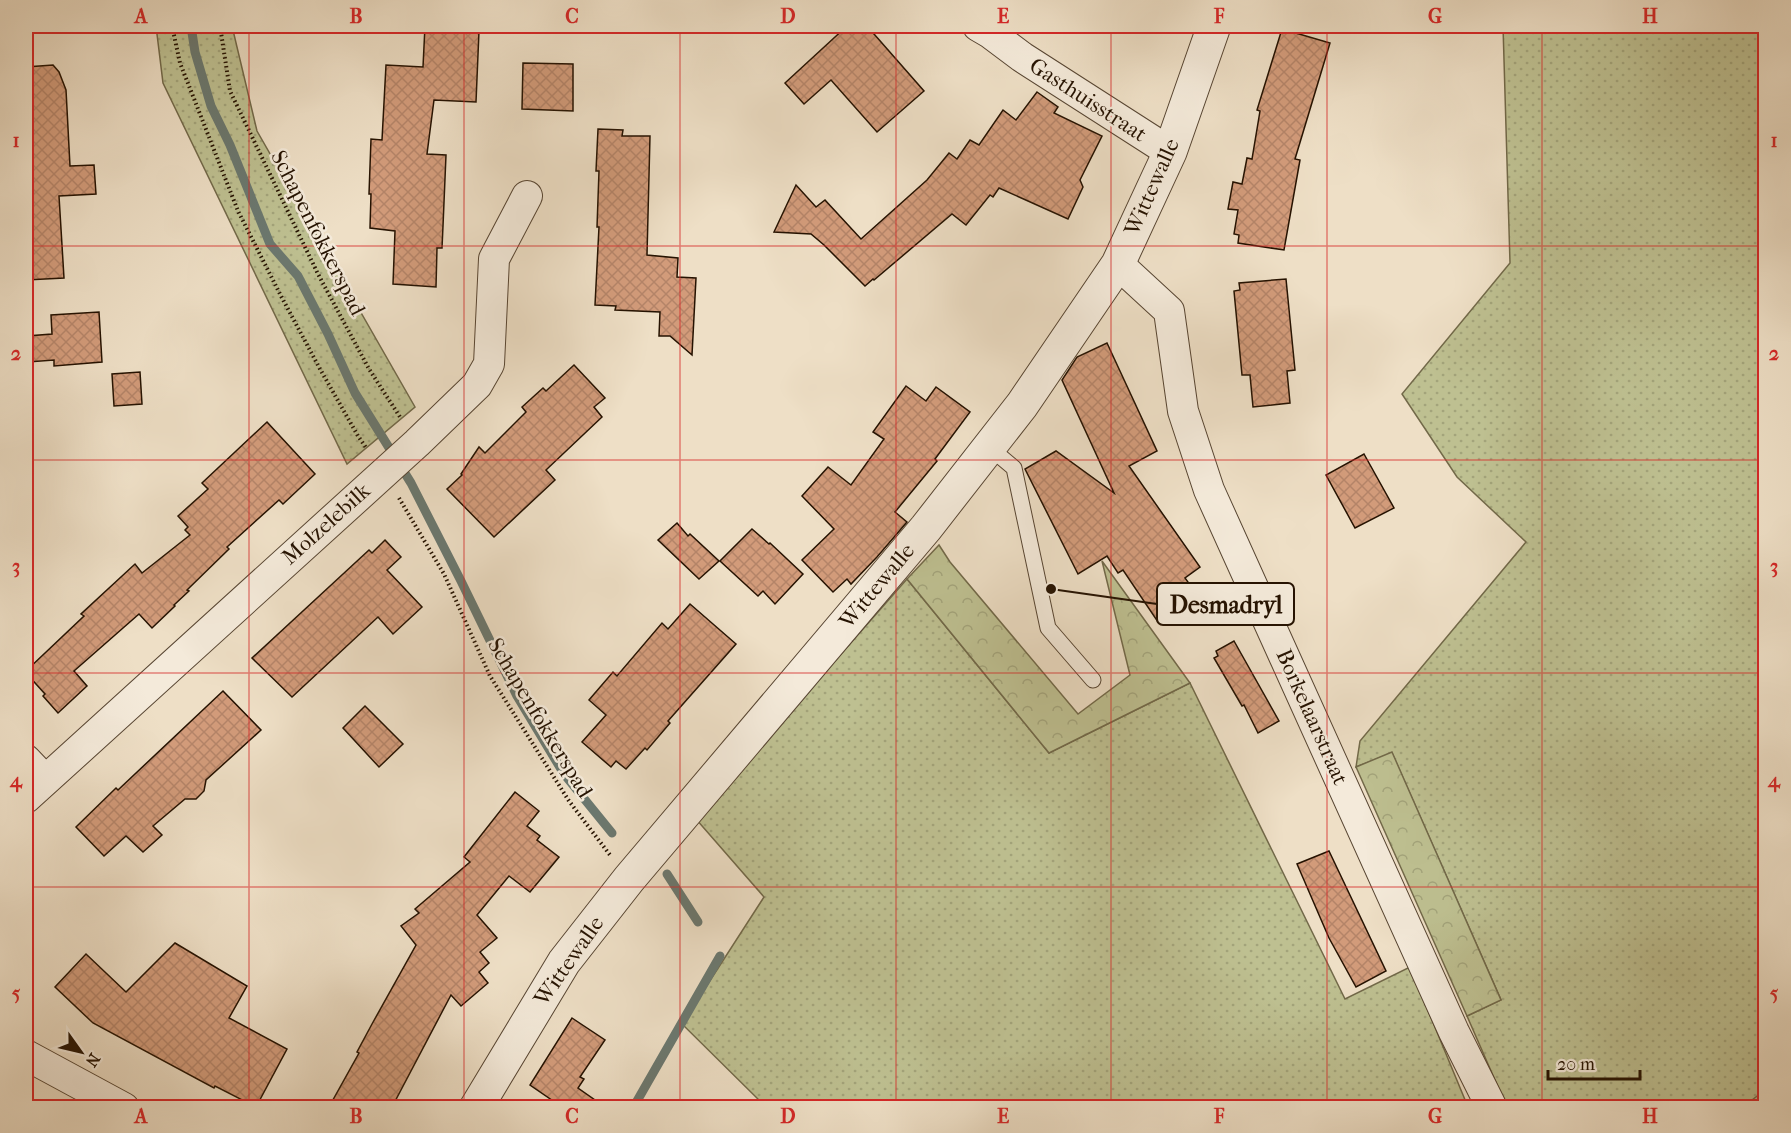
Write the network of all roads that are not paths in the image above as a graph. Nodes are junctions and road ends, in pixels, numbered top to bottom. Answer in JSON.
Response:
{"nodes":[{"id":1,"x":978,"y":26,"type":"edge"},
{"id":2,"x":1214,"y":26,"type":"edge"},
{"id":3,"x":1170,"y":152,"type":"junction"},
{"id":4,"x":527,"y":196,"type":"dead end"},
{"id":5,"x":1118,"y":264,"type":"junction"},
{"id":6,"x":989,"y":447,"type":"junction"},
{"id":7,"x":1093,"y":681,"type":"dead end"},
{"id":8,"x":32,"y":780,"type":"edge"},
{"id":9,"x":26,"y":1055,"type":"edge"},
{"id":10,"x":124,"y":1107,"type":"edge"},
{"id":11,"x":476,"y":1107,"type":"edge"},
{"id":12,"x":1492,"y":1107,"type":"edge"}],
"edges":[{"from":1,"to":3,"type":"street","name":"Gasthuisstraat"},
{"from":2,"to":3,"type":"street","name":"Wittewalle"},
{"from":3,"to":5,"type":"street","name":"Wittewalle"},
{"from":4,"to":8,"type":"street","name":"Molzelebilk"},
{"from":5,"to":6,"type":"street","name":"Wittewalle"},
{"from":5,"to":12,"type":"street","name":"Borkelaarstraat"},
{"from":6,"to":7,"type":"lane"},
{"from":6,"to":11,"type":"street","name":"Wittewalle"},
{"from":9,"to":10,"type":"street"}]}
